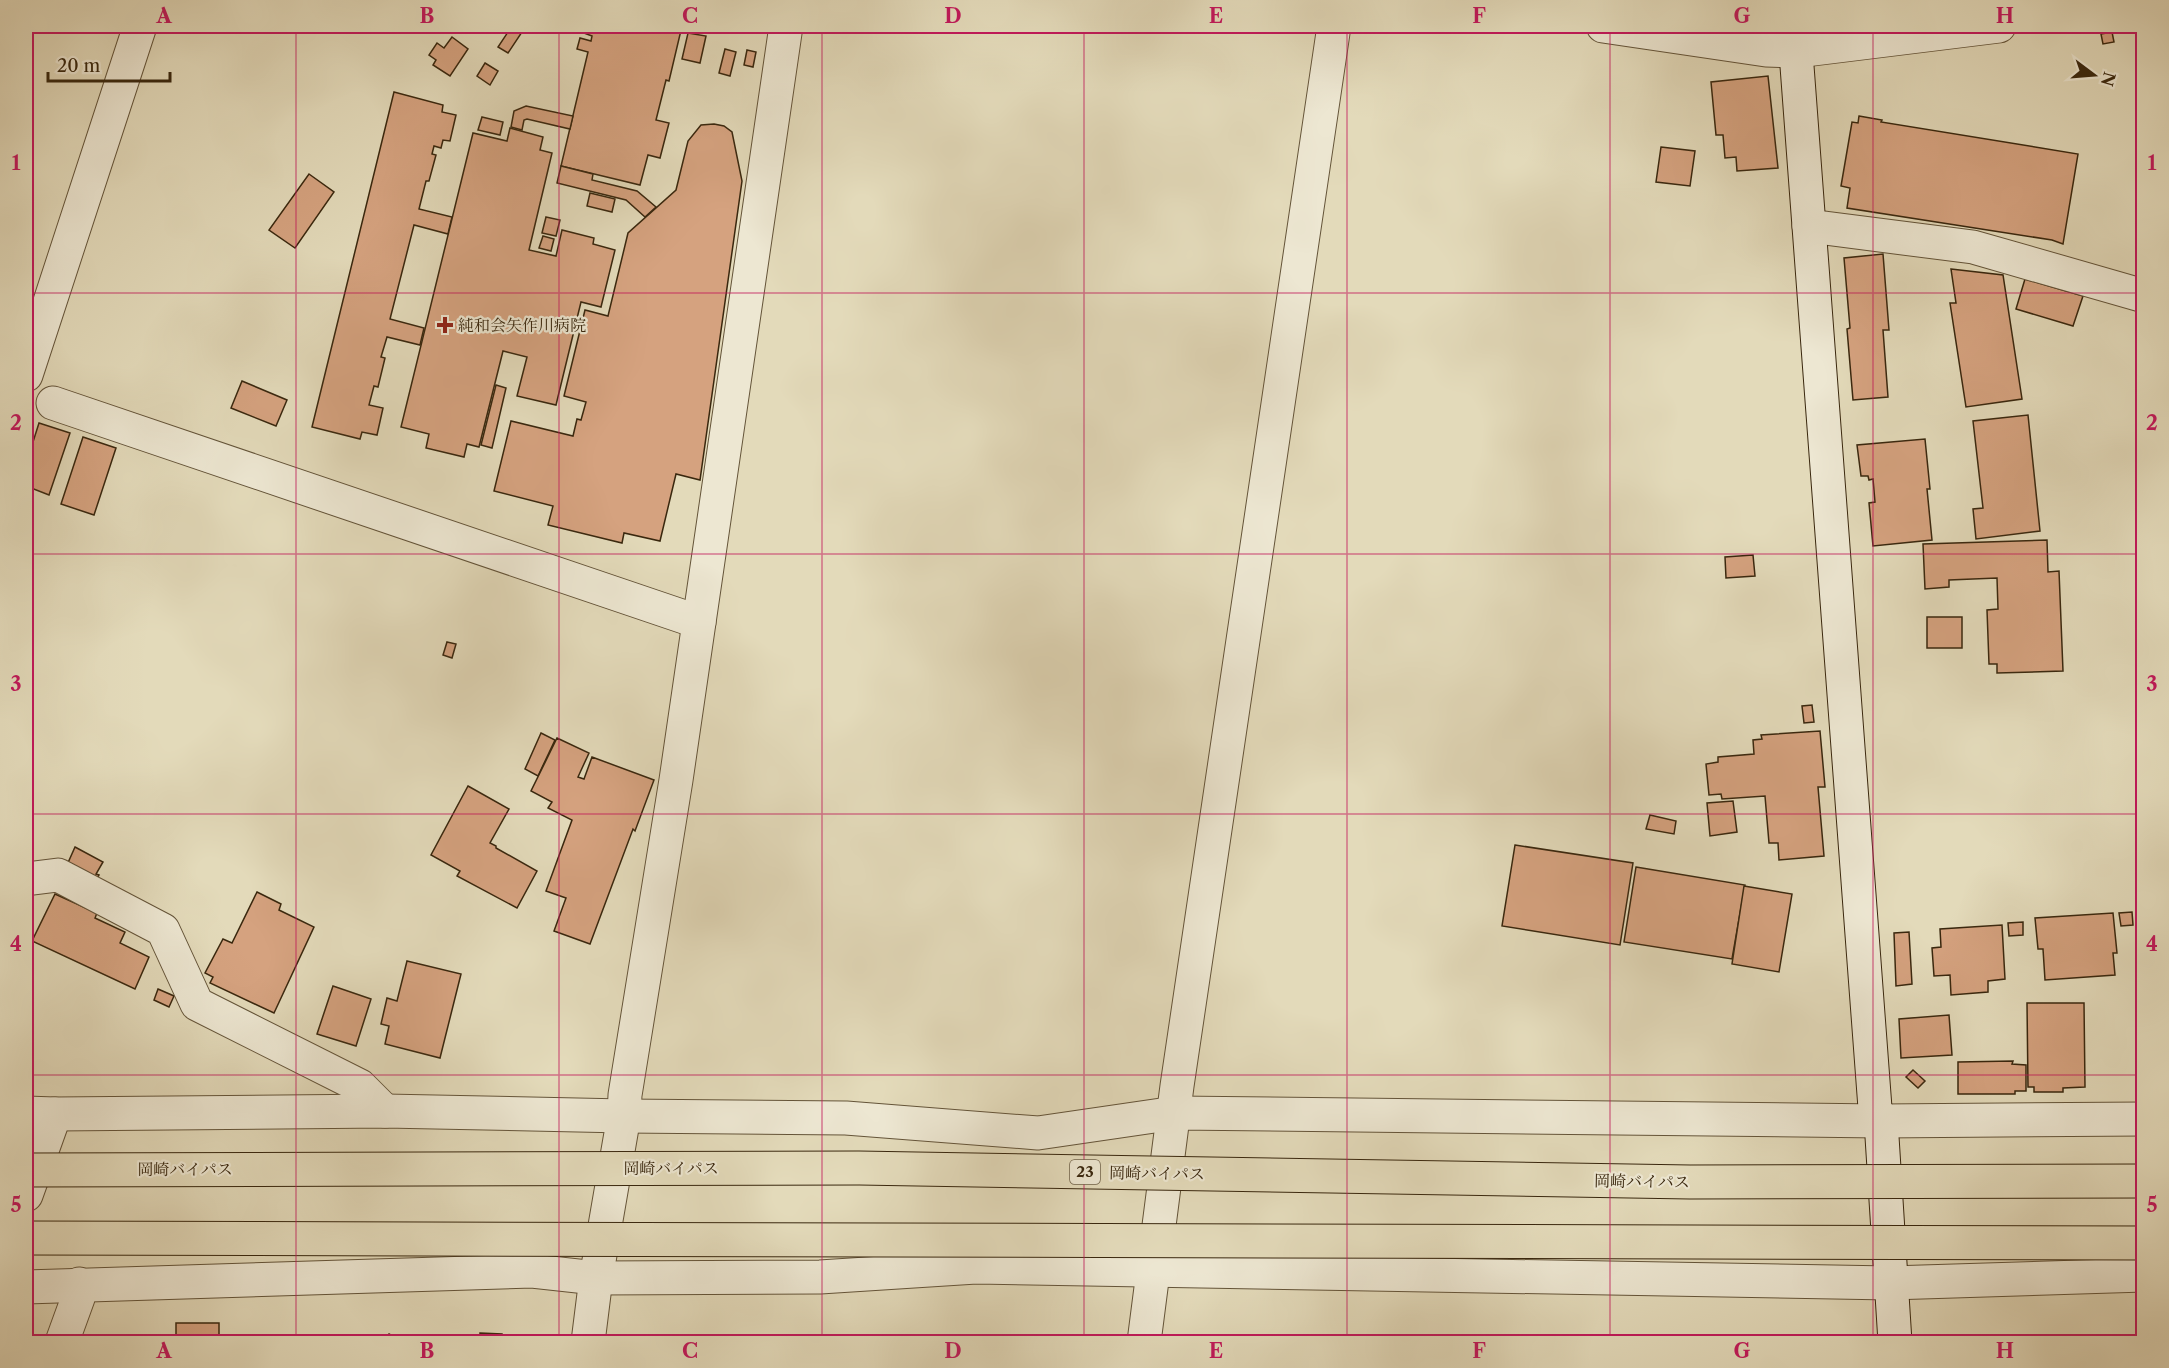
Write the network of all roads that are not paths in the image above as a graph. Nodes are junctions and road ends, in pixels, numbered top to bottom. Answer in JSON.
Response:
{"nodes":[{"id":1,"x":140,"y":26,"type":"edge"},
{"id":2,"x":786,"y":26,"type":"edge"},
{"id":3,"x":1334,"y":26,"type":"edge"},
{"id":4,"x":1603,"y":26,"type":"edge"},
{"id":5,"x":1999,"y":26,"type":"edge"},
{"id":6,"x":1796,"y":38,"type":"edge"},
{"id":7,"x":1809,"y":226,"type":"junction"},
{"id":8,"x":2144,"y":296,"type":"edge"},
{"id":9,"x":26,"y":375,"type":"edge"},
{"id":10,"x":53,"y":402,"type":"dead end"},
{"id":11,"x":699,"y":622,"type":"junction"},
{"id":12,"x":26,"y":879,"type":"edge"},
{"id":13,"x":385,"y":1111,"type":"junction"},
{"id":14,"x":40,"y":1113,"type":"edge"},
{"id":15,"x":1175,"y":1113,"type":"junction"},
{"id":16,"x":624,"y":1116,"type":"junction"},
{"id":17,"x":2144,"y":1119,"type":"edge"},
{"id":18,"x":1881,"y":1121,"type":"junction"},
{"id":19,"x":26,"y":1170,"type":"edge"},
{"id":20,"x":2144,"y":1181,"type":"edge"},
{"id":21,"x":26,"y":1195,"type":"edge"},
{"id":22,"x":26,"y":1238,"type":"edge"},
{"id":23,"x":2144,"y":1243,"type":"edge"},
{"id":24,"x":1155,"y":1271,"type":"junction"},
{"id":25,"x":2144,"y":1275,"type":"edge"},
{"id":26,"x":596,"y":1278,"type":"junction"},
{"id":27,"x":1890,"y":1282,"type":"junction"},
{"id":28,"x":79,"y":1284,"type":"junction"},
{"id":29,"x":26,"y":1287,"type":"edge"},
{"id":30,"x":62,"y":1342,"type":"edge"},
{"id":31,"x":588,"y":1342,"type":"edge"},
{"id":32,"x":1144,"y":1342,"type":"edge"},
{"id":33,"x":1895,"y":1342,"type":"edge"}],
"edges":[{"from":1,"to":9,"type":"street"},
{"from":2,"to":11,"type":"street"},
{"from":3,"to":15,"type":"street"},
{"from":4,"to":6,"type":"street"},
{"from":5,"to":6,"type":"street"},
{"from":6,"to":7,"type":"street"},
{"from":7,"to":8,"type":"street"},
{"from":7,"to":18,"type":"street"},
{"from":10,"to":11,"type":"street"},
{"from":11,"to":16,"type":"street"},
{"from":12,"to":13,"type":"street"},
{"from":13,"to":14,"type":"street"},
{"from":13,"to":16,"type":"street"},
{"from":14,"to":21,"type":"street"},
{"from":15,"to":16,"type":"street"},
{"from":15,"to":18,"type":"street"},
{"from":15,"to":24,"type":"street"},
{"from":16,"to":26,"type":"street"},
{"from":17,"to":18,"type":"street"},
{"from":18,"to":27,"type":"street"},
{"from":19,"to":20,"type":"highway","name":"岡崎バイパス","number":"23","bridge":true},
{"from":22,"to":23,"type":"highway","bridge":true},
{"from":24,"to":26,"type":"street"},
{"from":24,"to":27,"type":"street"},
{"from":24,"to":32,"type":"street"},
{"from":25,"to":27,"type":"street"},
{"from":26,"to":28,"type":"street"},
{"from":26,"to":31,"type":"street"},
{"from":27,"to":33,"type":"street"},
{"from":28,"to":29,"type":"street"},
{"from":28,"to":30,"type":"street"}]}
